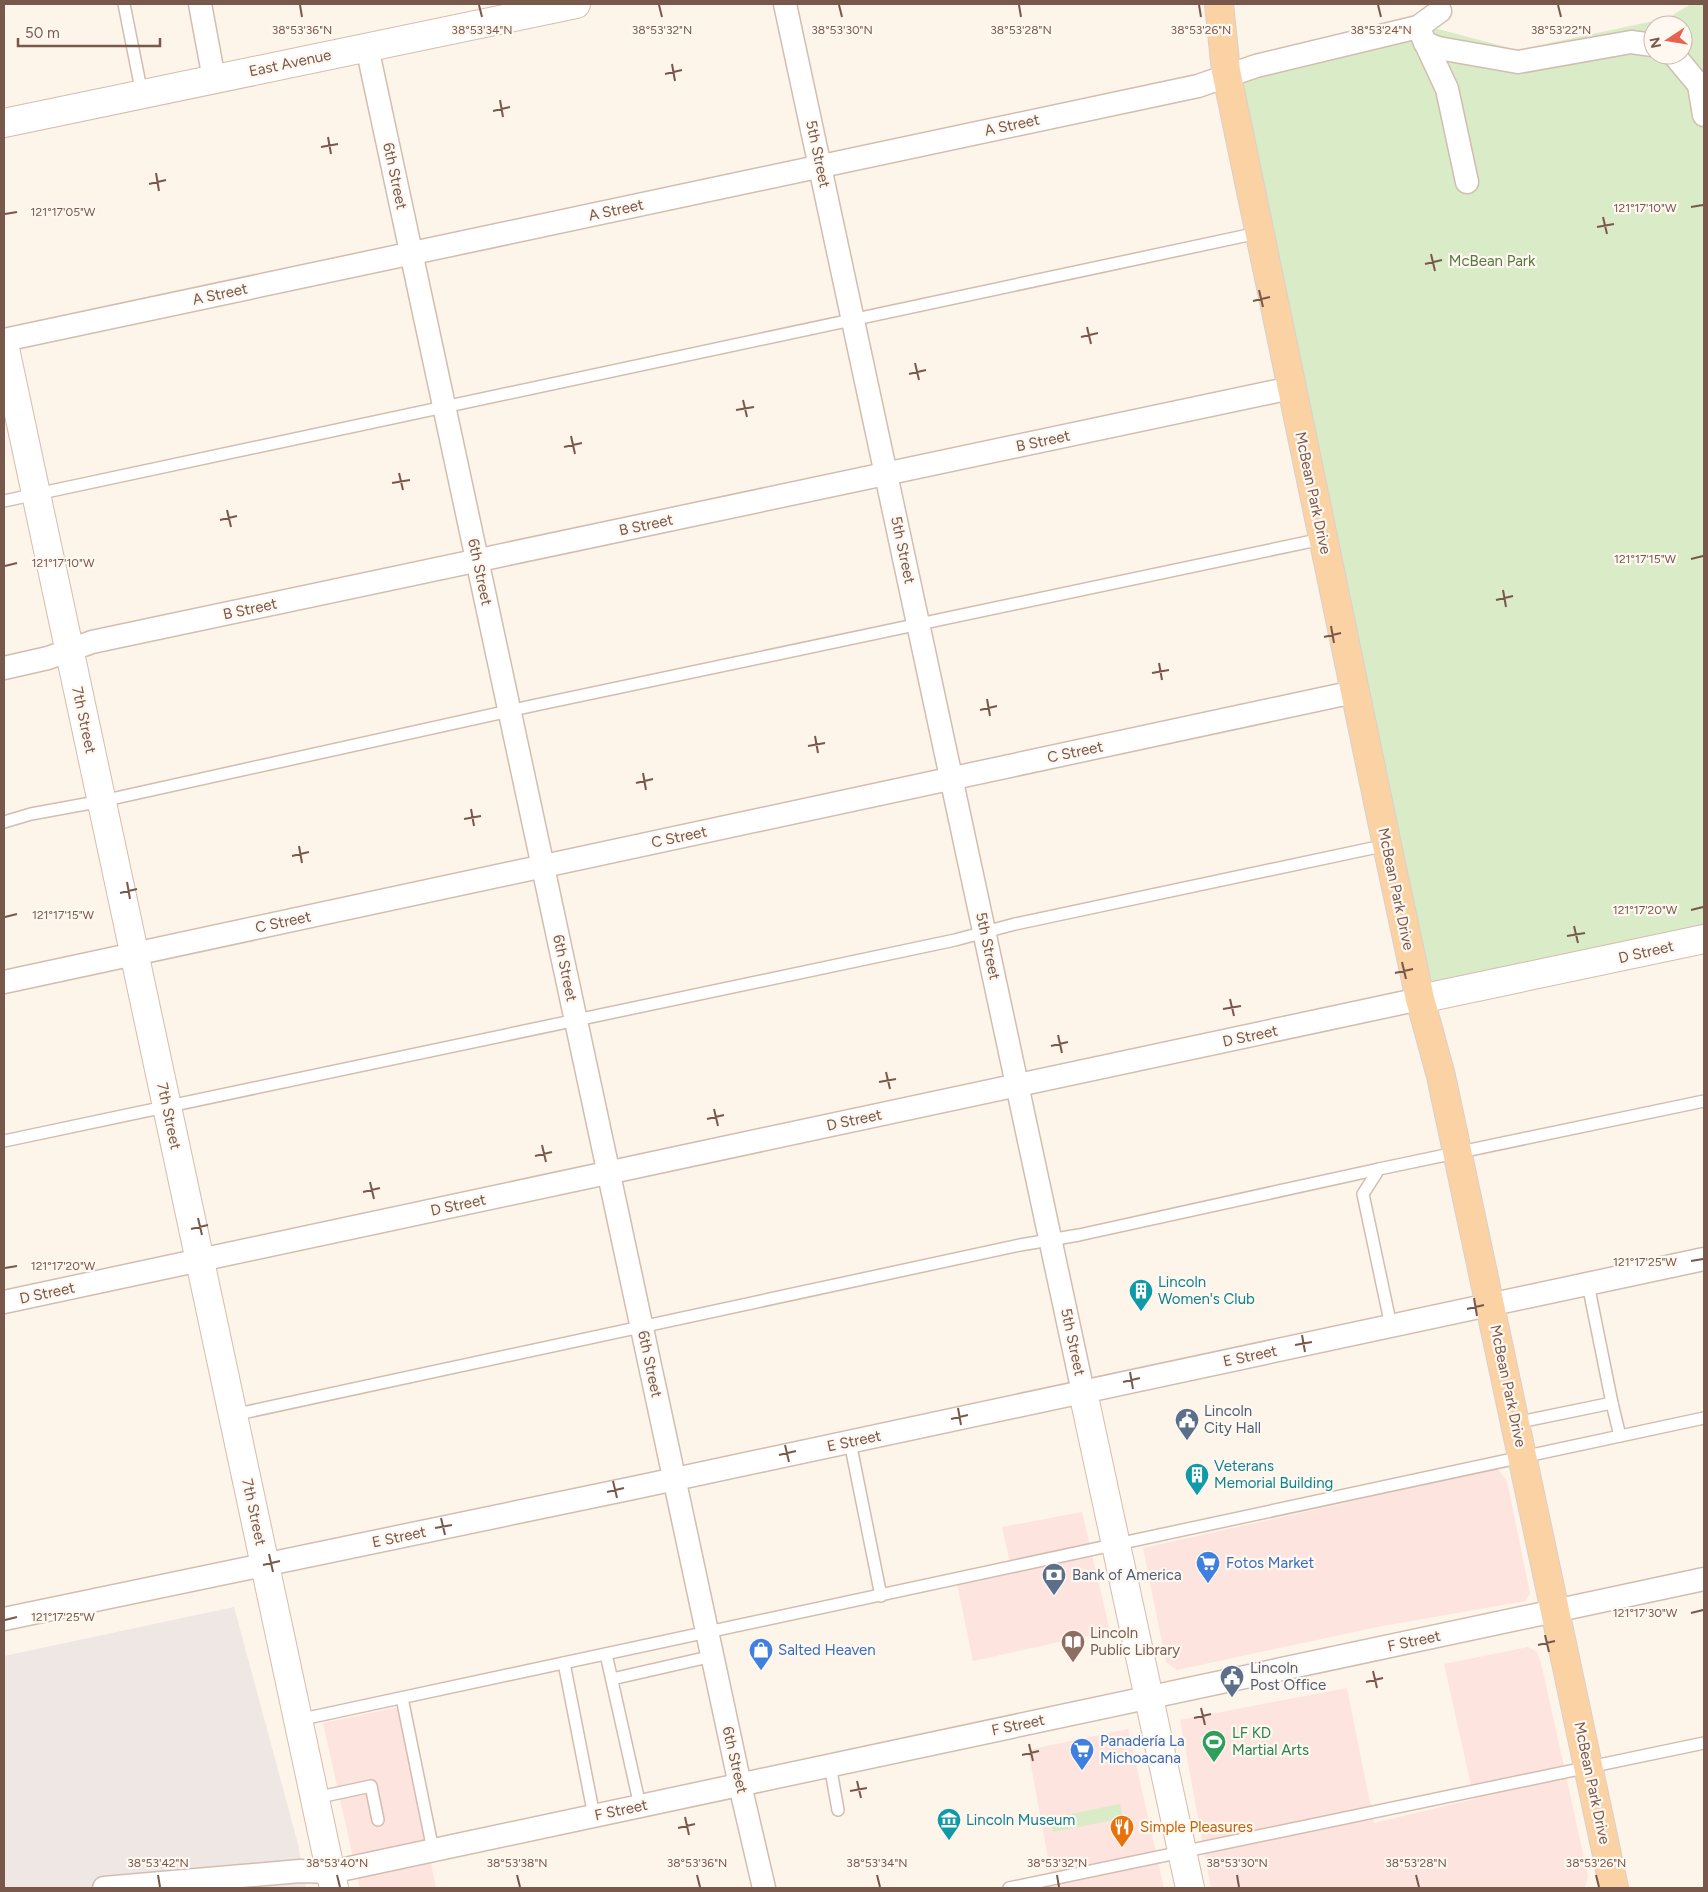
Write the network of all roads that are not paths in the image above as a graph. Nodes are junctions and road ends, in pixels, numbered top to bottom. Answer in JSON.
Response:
{"nodes":[{"id":1,"x":124,"y":4,"type":"edge"},
{"id":2,"x":200,"y":4,"type":"edge"},
{"id":3,"x":576,"y":4,"type":"edge"},
{"id":4,"x":785,"y":4,"type":"edge"},
{"id":5,"x":1219,"y":4,"type":"edge"},
{"id":6,"x":1440,"y":11,"type":"dead end"},
{"id":7,"x":1421,"y":35,"type":"junction"},
{"id":8,"x":1643,"y":44,"type":"edge"},
{"id":9,"x":367,"y":47,"type":"junction"},
{"id":10,"x":1683,"y":65,"type":"edge"},
{"id":11,"x":1226,"y":75,"type":"junction"},
{"id":12,"x":214,"y":80,"type":"junction"},
{"id":13,"x":142,"y":94,"type":"junction"},
{"id":14,"x":1704,"y":115,"type":"edge"},
{"id":15,"x":4,"y":123,"type":"edge"},
{"id":16,"x":820,"y":166,"type":"junction"},
{"id":17,"x":1467,"y":182,"type":"dead end"},
{"id":18,"x":1258,"y":233,"type":"junction"},
{"id":19,"x":412,"y":253,"type":"junction"},
{"id":20,"x":854,"y":320,"type":"junction"},
{"id":21,"x":4,"y":342,"type":"edge"},
{"id":22,"x":1291,"y":388,"type":"junction"},
{"id":23,"x":445,"y":408,"type":"junction"},
{"id":24,"x":886,"y":474,"type":"junction"},
{"id":25,"x":36,"y":494,"type":"junction"},
{"id":26,"x":4,"y":501,"type":"edge"},
{"id":27,"x":1322,"y":539,"type":"junction"},
{"id":28,"x":477,"y":561,"type":"junction"},
{"id":29,"x":919,"y":625,"type":"junction"},
{"id":30,"x":69,"y":650,"type":"junction"},
{"id":31,"x":4,"y":668,"type":"edge"},
{"id":32,"x":1354,"y":692,"type":"junction"},
{"id":33,"x":510,"y":711,"type":"junction"},
{"id":34,"x":952,"y":778,"type":"junction"},
{"id":35,"x":102,"y":801,"type":"junction"},
{"id":36,"x":4,"y":822,"type":"edge"},
{"id":37,"x":1386,"y":845,"type":"junction"},
{"id":38,"x":543,"y":866,"type":"junction"},
{"id":39,"x":985,"y":932,"type":"junction"},
{"id":40,"x":1704,"y":939,"type":"edge"},
{"id":41,"x":134,"y":954,"type":"junction"},
{"id":42,"x":4,"y":982,"type":"edge"},
{"id":43,"x":1420,"y":999,"type":"junction"},
{"id":44,"x":576,"y":1021,"type":"junction"},
{"id":45,"x":1018,"y":1086,"type":"junction"},
{"id":46,"x":1704,"y":1100,"type":"edge"},
{"id":47,"x":167,"y":1106,"type":"junction"},
{"id":48,"x":4,"y":1141,"type":"edge"},
{"id":49,"x":1458,"y":1153,"type":"junction"},
{"id":50,"x":1379,"y":1169,"type":"junction"},
{"id":51,"x":609,"y":1173,"type":"junction"},
{"id":52,"x":1051,"y":1240,"type":"junction"},
{"id":53,"x":1704,"y":1259,"type":"edge"},
{"id":54,"x":200,"y":1260,"type":"junction"},
{"id":55,"x":1588,"y":1284,"type":"junction"},
{"id":56,"x":4,"y":1302,"type":"edge"},
{"id":57,"x":1490,"y":1305,"type":"junction"},
{"id":58,"x":1391,"y":1326,"type":"junction"},
{"id":59,"x":642,"y":1327,"type":"junction"},
{"id":60,"x":1083,"y":1392,"type":"junction"},
{"id":61,"x":1612,"y":1403,"type":"junction"},
{"id":62,"x":233,"y":1415,"type":"junction"},
{"id":63,"x":1704,"y":1418,"type":"edge"},
{"id":64,"x":1516,"y":1423,"type":"junction"},
{"id":65,"x":1620,"y":1436,"type":"junction"},
{"id":66,"x":850,"y":1442,"type":"junction"},
{"id":67,"x":1523,"y":1457,"type":"junction"},
{"id":68,"x":675,"y":1479,"type":"junction"},
{"id":69,"x":1116,"y":1546,"type":"junction"},
{"id":70,"x":265,"y":1565,"type":"junction"},
{"id":71,"x":1704,"y":1579,"type":"edge"},
{"id":72,"x":881,"y":1596,"type":"junction"},
{"id":73,"x":1556,"y":1611,"type":"junction"},
{"id":74,"x":4,"y":1619,"type":"edge"},
{"id":75,"x":708,"y":1633,"type":"junction"},
{"id":76,"x":606,"y":1654,"type":"junction"},
{"id":77,"x":712,"y":1656,"type":"junction"},
{"id":78,"x":564,"y":1663,"type":"junction"},
{"id":79,"x":612,"y":1679,"type":"junction"},
{"id":80,"x":402,"y":1698,"type":"junction"},
{"id":81,"x":1149,"y":1698,"type":"junction"},
{"id":82,"x":298,"y":1720,"type":"junction"},
{"id":83,"x":1704,"y":1743,"type":"edge"},
{"id":84,"x":830,"y":1765,"type":"junction"},
{"id":85,"x":1589,"y":1767,"type":"junction"},
{"id":86,"x":740,"y":1785,"type":"junction"},
{"id":87,"x":315,"y":1798,"type":"junction"},
{"id":88,"x":640,"y":1806,"type":"junction"},
{"id":89,"x":838,"y":1810,"type":"dead end"},
{"id":90,"x":594,"y":1816,"type":"junction"},
{"id":91,"x":378,"y":1820,"type":"dead end"},
{"id":92,"x":433,"y":1850,"type":"junction"},
{"id":93,"x":1182,"y":1852,"type":"junction"},
{"id":94,"x":333,"y":1880,"type":"edge"},
{"id":95,"x":104,"y":1888,"type":"edge"},
{"id":96,"x":764,"y":1888,"type":"edge"},
{"id":97,"x":1009,"y":1888,"type":"edge"},
{"id":98,"x":1190,"y":1888,"type":"edge"},
{"id":99,"x":1614,"y":1888,"type":"edge"}],
"edges":[{"from":1,"to":13,"type":"lane"},
{"from":2,"to":12,"type":"street"},
{"from":3,"to":9,"type":"street","name":"East Avenue"},
{"from":4,"to":16,"type":"street","name":"5th Street"},
{"from":5,"to":11,"type":"main road","name":"McBean Park Drive"},
{"from":6,"to":7,"type":"street"},
{"from":7,"to":8,"type":"street"},
{"from":7,"to":11,"type":"street","name":"A Street"},
{"from":7,"to":17,"type":"street"},
{"from":9,"to":12,"type":"street","name":"East Avenue"},
{"from":9,"to":19,"type":"street","name":"6th Street"},
{"from":10,"to":14,"type":"street"},
{"from":11,"to":16,"type":"street","name":"A Street"},
{"from":11,"to":18,"type":"main road","name":"McBean Park Drive"},
{"from":12,"to":13,"type":"street","name":"East Avenue"},
{"from":13,"to":15,"type":"street","name":"East Avenue"},
{"from":16,"to":19,"type":"street","name":"A Street"},
{"from":16,"to":20,"type":"street","name":"5th Street"},
{"from":18,"to":20,"type":"lane"},
{"from":18,"to":22,"type":"main road","name":"McBean Park Drive"},
{"from":19,"to":21,"type":"street","name":"A Street"},
{"from":19,"to":23,"type":"street","name":"6th Street"},
{"from":20,"to":23,"type":"lane"},
{"from":20,"to":24,"type":"street","name":"5th Street"},
{"from":21,"to":25,"type":"street","name":"7th Street"},
{"from":22,"to":24,"type":"street","name":"B Street"},
{"from":22,"to":27,"type":"main road","name":"McBean Park Drive"},
{"from":23,"to":25,"type":"lane"},
{"from":23,"to":28,"type":"street","name":"6th Street"},
{"from":24,"to":28,"type":"street","name":"B Street"},
{"from":24,"to":29,"type":"street","name":"5th Street"},
{"from":25,"to":26,"type":"lane"},
{"from":25,"to":30,"type":"street","name":"7th Street"},
{"from":27,"to":29,"type":"lane"},
{"from":27,"to":32,"type":"main road","name":"McBean Park Drive"},
{"from":28,"to":30,"type":"street","name":"B Street"},
{"from":28,"to":33,"type":"street","name":"6th Street"},
{"from":29,"to":33,"type":"lane"},
{"from":29,"to":34,"type":"street","name":"5th Street"},
{"from":30,"to":31,"type":"street","name":"B Street"},
{"from":30,"to":35,"type":"street","name":"7th Street"},
{"from":32,"to":34,"type":"street","name":"C Street"},
{"from":32,"to":37,"type":"main road","name":"McBean Park Drive"},
{"from":33,"to":35,"type":"lane"},
{"from":33,"to":38,"type":"street","name":"6th Street"},
{"from":34,"to":38,"type":"street","name":"C Street"},
{"from":34,"to":39,"type":"street","name":"5th Street"},
{"from":35,"to":36,"type":"lane"},
{"from":35,"to":41,"type":"street","name":"7th Street"},
{"from":37,"to":39,"type":"lane"},
{"from":37,"to":43,"type":"main road","name":"McBean Park Drive"},
{"from":38,"to":41,"type":"street","name":"C Street"},
{"from":38,"to":44,"type":"street","name":"6th Street"},
{"from":39,"to":44,"type":"lane"},
{"from":39,"to":45,"type":"street","name":"5th Street"},
{"from":40,"to":43,"type":"street","name":"D Street"},
{"from":41,"to":42,"type":"street","name":"C Street"},
{"from":41,"to":47,"type":"street","name":"7th Street"},
{"from":43,"to":45,"type":"street","name":"D Street"},
{"from":43,"to":49,"type":"main road","name":"McBean Park Drive"},
{"from":44,"to":47,"type":"lane"},
{"from":44,"to":51,"type":"street","name":"6th Street"},
{"from":45,"to":51,"type":"street","name":"D Street"},
{"from":45,"to":52,"type":"street","name":"5th Street"},
{"from":46,"to":49,"type":"lane"},
{"from":47,"to":48,"type":"lane"},
{"from":47,"to":54,"type":"street","name":"7th Street"},
{"from":49,"to":50,"type":"lane"},
{"from":49,"to":57,"type":"main road","name":"McBean Park Drive"},
{"from":50,"to":52,"type":"lane"},
{"from":50,"to":58,"type":"lane"},
{"from":51,"to":54,"type":"street","name":"D Street"},
{"from":51,"to":59,"type":"street","name":"6th Street"},
{"from":52,"to":59,"type":"lane"},
{"from":52,"to":60,"type":"street","name":"5th Street"},
{"from":53,"to":55,"type":"street","name":"E Street"},
{"from":54,"to":56,"type":"street","name":"D Street"},
{"from":54,"to":62,"type":"street","name":"7th Street"},
{"from":55,"to":57,"type":"street","name":"E Street"},
{"from":55,"to":61,"type":"lane"},
{"from":57,"to":58,"type":"street","name":"E Street"},
{"from":57,"to":64,"type":"main road","name":"McBean Park Drive"},
{"from":58,"to":60,"type":"street","name":"E Street"},
{"from":59,"to":62,"type":"lane"},
{"from":59,"to":68,"type":"street","name":"6th Street"},
{"from":60,"to":66,"type":"street","name":"E Street"},
{"from":60,"to":69,"type":"street","name":"5th Street"},
{"from":61,"to":64,"type":"lane"},
{"from":61,"to":65,"type":"lane"},
{"from":62,"to":70,"type":"street","name":"7th Street"},
{"from":63,"to":65,"type":"lane"},
{"from":64,"to":67,"type":"main road","name":"McBean Park Drive"},
{"from":65,"to":67,"type":"lane"},
{"from":66,"to":68,"type":"street","name":"E Street"},
{"from":66,"to":72,"type":"lane"},
{"from":67,"to":69,"type":"lane"},
{"from":67,"to":73,"type":"main road","name":"McBean Park Drive"},
{"from":68,"to":70,"type":"street","name":"E Street"},
{"from":68,"to":75,"type":"street","name":"6th Street"},
{"from":69,"to":72,"type":"lane"},
{"from":69,"to":81,"type":"street","name":"5th Street"},
{"from":70,"to":74,"type":"street","name":"E Street"},
{"from":70,"to":82,"type":"street","name":"7th Street"},
{"from":71,"to":73,"type":"street","name":"F Street"},
{"from":72,"to":75,"type":"lane"},
{"from":73,"to":81,"type":"street","name":"F Street"},
{"from":73,"to":85,"type":"main road","name":"McBean Park Drive"},
{"from":75,"to":76,"type":"lane"},
{"from":75,"to":77,"type":"street","name":"6th Street"},
{"from":76,"to":78,"type":"lane"},
{"from":76,"to":79,"type":"lane"},
{"from":77,"to":79,"type":"lane"},
{"from":77,"to":86,"type":"street","name":"6th Street"},
{"from":78,"to":80,"type":"lane"},
{"from":78,"to":90,"type":"lane"},
{"from":79,"to":88,"type":"lane"},
{"from":80,"to":82,"type":"lane"},
{"from":80,"to":92,"type":"lane"},
{"from":81,"to":84,"type":"street","name":"F Street"},
{"from":81,"to":93,"type":"street","name":"5th Street"},
{"from":82,"to":87,"type":"street","name":"7th Street"},
{"from":83,"to":85,"type":"lane"},
{"from":84,"to":86,"type":"street","name":"F Street"},
{"from":84,"to":89,"type":"lane"},
{"from":85,"to":93,"type":"lane"},
{"from":85,"to":99,"type":"main road","name":"McBean Park Drive"},
{"from":86,"to":88,"type":"street","name":"F Street"},
{"from":86,"to":96,"type":"street","name":"6th Street"},
{"from":87,"to":91,"type":"lane"},
{"from":87,"to":94,"type":"street","name":"7th Street"},
{"from":88,"to":90,"type":"street","name":"F Street"},
{"from":90,"to":92,"type":"street","name":"F Street"},
{"from":92,"to":94,"type":"street","name":"F Street"},
{"from":93,"to":97,"type":"lane"},
{"from":93,"to":98,"type":"street","name":"5th Street"},
{"from":94,"to":95,"type":"street","name":"F Street"}]}
